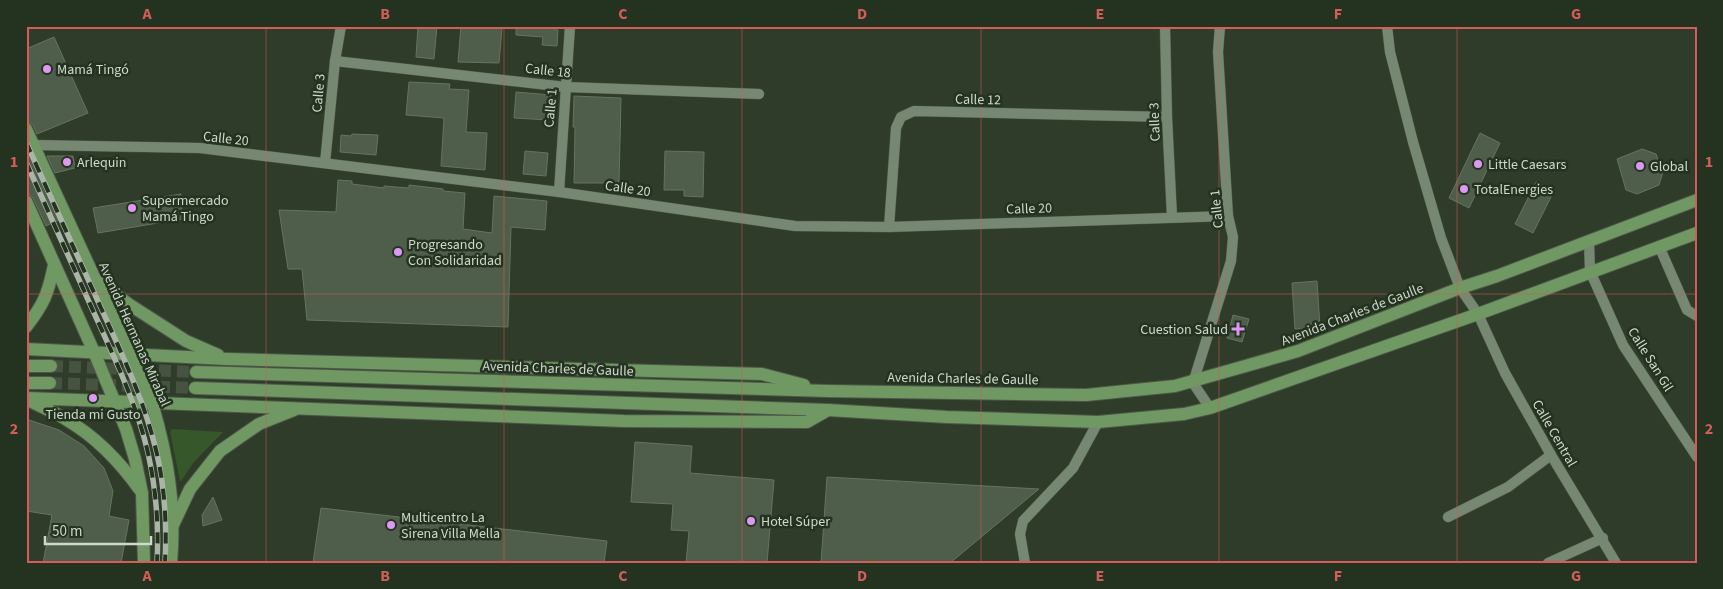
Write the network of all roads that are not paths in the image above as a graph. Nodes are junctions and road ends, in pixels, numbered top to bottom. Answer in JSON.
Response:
{"nodes":[{"id":1,"x":340,"y":26,"type":"edge"},
{"id":2,"x":570,"y":26,"type":"edge"},
{"id":3,"x":1165,"y":26,"type":"edge"},
{"id":4,"x":1220,"y":26,"type":"edge"},
{"id":5,"x":1387,"y":26,"type":"edge"},
{"id":6,"x":335,"y":61,"type":"junction"},
{"id":7,"x":566,"y":87,"type":"junction"},
{"id":8,"x":759,"y":94,"type":"dead end"},
{"id":9,"x":1167,"y":117,"type":"junction"},
{"id":10,"x":26,"y":129,"type":"edge"},
{"id":11,"x":30,"y":146,"type":"edge"},
{"id":12,"x":325,"y":163,"type":"junction"},
{"id":13,"x":559,"y":192,"type":"junction"},
{"id":14,"x":1697,"y":200,"type":"edge"},
{"id":15,"x":26,"y":201,"type":"edge"},
{"id":16,"x":1228,"y":216,"type":"junction"},
{"id":17,"x":1172,"y":217,"type":"junction"},
{"id":18,"x":888,"y":228,"type":"junction"},
{"id":19,"x":1697,"y":233,"type":"edge"},
{"id":20,"x":1589,"y":241,"type":"junction"},
{"id":21,"x":1659,"y":246,"type":"junction"},
{"id":22,"x":54,"y":265,"type":"junction"},
{"id":23,"x":1590,"y":271,"type":"junction"},
{"id":24,"x":93,"y":277,"type":"junction"},
{"id":25,"x":1460,"y":288,"type":"junction"},
{"id":26,"x":1478,"y":314,"type":"junction"},
{"id":27,"x":1697,"y":316,"type":"edge"},
{"id":28,"x":26,"y":327,"type":"edge"},
{"id":29,"x":26,"y":349,"type":"edge"},
{"id":30,"x":94,"y":352,"type":"junction"},
{"id":31,"x":128,"y":353,"type":"junction"},
{"id":32,"x":227,"y":359,"type":"junction"},
{"id":33,"x":26,"y":366,"type":"edge"},
{"id":34,"x":51,"y":366,"type":"tunnel mouth"},
{"id":35,"x":196,"y":372,"type":"tunnel mouth"},
{"id":36,"x":26,"y":383,"type":"edge"},
{"id":37,"x":50,"y":383,"type":"tunnel mouth"},
{"id":38,"x":1193,"y":383,"type":"junction"},
{"id":39,"x":195,"y":388,"type":"tunnel mouth"},
{"id":40,"x":828,"y":391,"type":"junction"},
{"id":41,"x":26,"y":399,"type":"edge"},
{"id":42,"x":116,"y":402,"type":"junction"},
{"id":43,"x":152,"y":403,"type":"junction"},
{"id":44,"x":1210,"y":408,"type":"junction"},
{"id":45,"x":298,"y":409,"type":"junction"},
{"id":46,"x":828,"y":410,"type":"junction"},
{"id":47,"x":1098,"y":422,"type":"junction"},
{"id":48,"x":1551,"y":455,"type":"junction"},
{"id":49,"x":1697,"y":457,"type":"edge"},
{"id":50,"x":142,"y":493,"type":"junction"},
{"id":51,"x":1448,"y":517,"type":"dead end"},
{"id":52,"x":173,"y":525,"type":"junction"},
{"id":53,"x":1602,"y":538,"type":"junction"},
{"id":54,"x":144,"y":563,"type":"edge"},
{"id":55,"x":171,"y":563,"type":"edge"},
{"id":56,"x":1025,"y":563,"type":"edge"},
{"id":57,"x":1548,"y":563,"type":"edge"},
{"id":58,"x":1616,"y":563,"type":"edge"}],
"edges":[{"from":1,"to":6,"type":"street","name":"Calle 3"},
{"from":2,"to":7,"type":"street","name":"Calle 1"},
{"from":3,"to":9,"type":"street","name":"Calle 3"},
{"from":4,"to":16,"type":"street","name":"Calle 1"},
{"from":5,"to":25,"type":"street","name":"Calle Central"},
{"from":6,"to":7,"type":"street","name":"Calle 18"},
{"from":6,"to":12,"type":"street","name":"Calle 3"},
{"from":7,"to":8,"type":"street","name":"Calle 18"},
{"from":7,"to":13,"type":"street","name":"Calle 1"},
{"from":9,"to":17,"type":"street","name":"Calle 3"},
{"from":9,"to":18,"type":"street","name":"Calle 12"},
{"from":10,"to":11,"type":"main road","name":"Avenida Hermanas Mirabal"},
{"from":11,"to":12,"type":"street","name":"Calle 20"},
{"from":11,"to":24,"type":"main road","name":"Avenida Hermanas Mirabal"},
{"from":12,"to":13,"type":"street","name":"Calle 20"},
{"from":13,"to":18,"type":"street","name":"Calle 20"},
{"from":14,"to":20,"type":"main road","name":"Avenida Charles de Gaulle"},
{"from":15,"to":22,"type":"main road"},
{"from":16,"to":17,"type":"street","name":"Calle 20"},
{"from":16,"to":38,"type":"street","name":"Calle 1"},
{"from":17,"to":18,"type":"street","name":"Calle 20"},
{"from":19,"to":21,"type":"main road"},
{"from":20,"to":23,"type":"street","name":"Calle San Gil"},
{"from":20,"to":25,"type":"main road","name":"Avenida Charles de Gaulle"},
{"from":21,"to":23,"type":"main road"},
{"from":21,"to":27,"type":"street"},
{"from":22,"to":28,"type":"main road"},
{"from":22,"to":30,"type":"main road"},
{"from":23,"to":26,"type":"main road"},
{"from":23,"to":49,"type":"street","name":"Calle San Gil"},
{"from":24,"to":31,"type":"main road","name":"Avenida Hermanas Mirabal"},
{"from":24,"to":32,"type":"main road"},
{"from":25,"to":26,"type":"street","name":"Calle Central"},
{"from":25,"to":38,"type":"main road","name":"Avenida Charles de Gaulle"},
{"from":26,"to":44,"type":"main road"},
{"from":26,"to":48,"type":"street","name":"Calle Central"},
{"from":29,"to":30,"type":"main road"},
{"from":30,"to":31,"type":"main road"},
{"from":30,"to":42,"type":"main road"},
{"from":31,"to":32,"type":"main road"},
{"from":31,"to":43,"type":"main road","name":"Avenida Hermanas Mirabal"},
{"from":32,"to":40,"type":"main road"},
{"from":33,"to":34,"type":"main road"},
{"from":35,"to":40,"type":"main road","name":"Avenida Charles de Gaulle"},
{"from":36,"to":37,"type":"main road"},
{"from":38,"to":40,"type":"main road","name":"Avenida Charles de Gaulle"},
{"from":38,"to":44,"type":"street"},
{"from":39,"to":46,"type":"main road"},
{"from":41,"to":42,"type":"main road"},
{"from":41,"to":50,"type":"main road"},
{"from":42,"to":43,"type":"main road"},
{"from":42,"to":50,"type":"main road"},
{"from":43,"to":45,"type":"main road"},
{"from":43,"to":52,"type":"main road","name":"Avenida Hermanas Mirabal"},
{"from":44,"to":47,"type":"main road"},
{"from":45,"to":46,"type":"main road"},
{"from":45,"to":52,"type":"main road"},
{"from":46,"to":47,"type":"main road"},
{"from":47,"to":56,"type":"street"},
{"from":48,"to":51,"type":"street"},
{"from":48,"to":53,"type":"street","name":"Calle Central"},
{"from":50,"to":54,"type":"main road"},
{"from":52,"to":55,"type":"main road","name":"Avenida Hermanas Mirabal"},
{"from":53,"to":57,"type":"street"},
{"from":53,"to":58,"type":"street","name":"Calle Central"}]}
